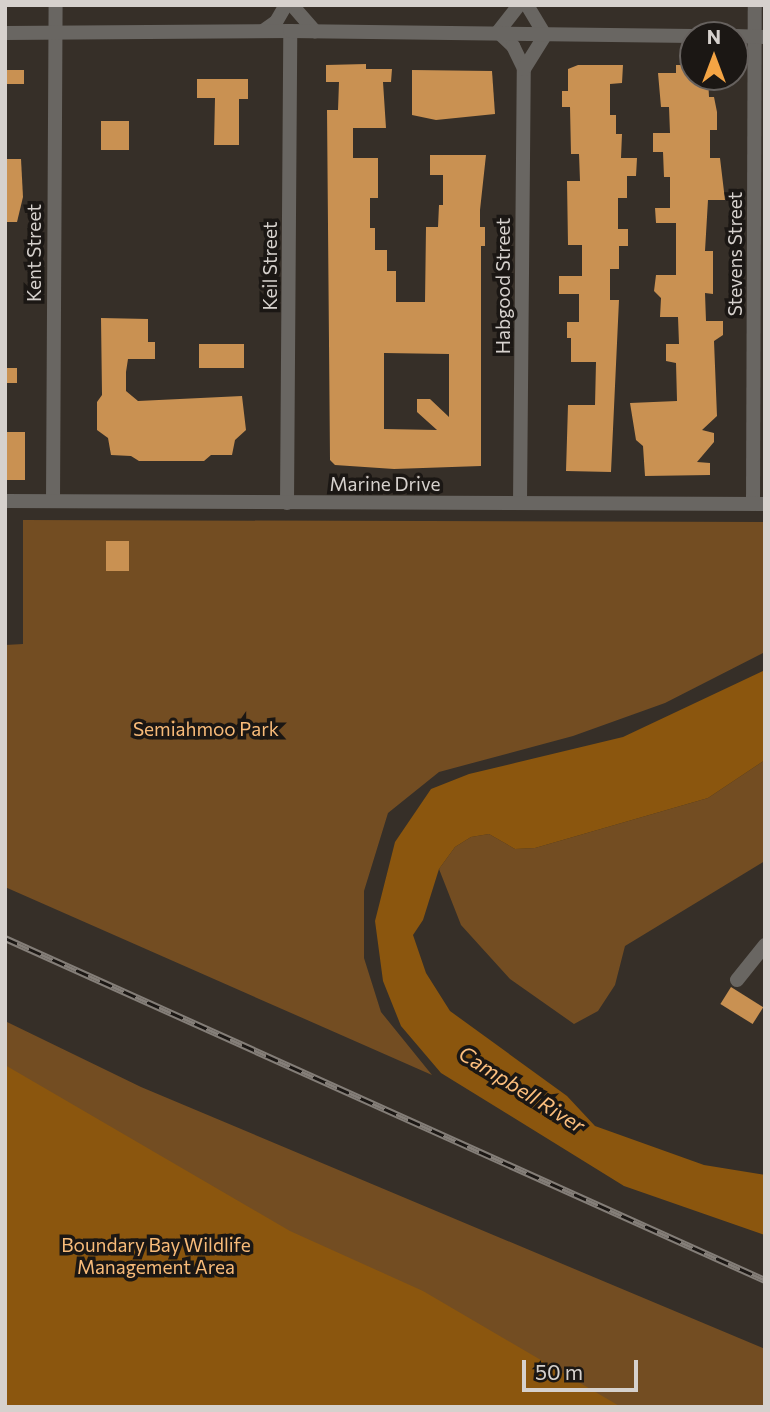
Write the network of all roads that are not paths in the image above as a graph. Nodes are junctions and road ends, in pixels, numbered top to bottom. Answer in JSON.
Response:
{"nodes":[{"id":1,"x":56,"y":5,"type":"edge"},
{"id":2,"x":286,"y":5,"type":"edge"},
{"id":3,"x":292,"y":5,"type":"edge"},
{"id":4,"x":519,"y":5,"type":"edge"},
{"id":5,"x":527,"y":5,"type":"edge"},
{"id":6,"x":755,"y":5,"type":"edge"},
{"id":7,"x":56,"y":31,"type":"junction"},
{"id":8,"x":263,"y":31,"type":"junction"},
{"id":9,"x":290,"y":31,"type":"junction"},
{"id":10,"x":315,"y":31,"type":"junction"},
{"id":11,"x":498,"y":32,"type":"junction"},
{"id":12,"x":5,"y":33,"type":"edge"},
{"id":13,"x":545,"y":35,"type":"junction"},
{"id":14,"x":679,"y":36,"type":"edge"},
{"id":15,"x":760,"y":37,"type":"edge"},
{"id":16,"x":524,"y":68,"type":"junction"},
{"id":17,"x":5,"y":501,"type":"edge"},
{"id":18,"x":53,"y":501,"type":"junction"},
{"id":19,"x":286,"y":503,"type":"junction"},
{"id":20,"x":520,"y":503,"type":"junction"},
{"id":21,"x":759,"y":504,"type":"edge"},
{"id":22,"x":765,"y":945,"type":"edge"},
{"id":23,"x":737,"y":980,"type":"dead end"}],
"edges":[{"from":1,"to":7,"type":"street","name":"Kent Street"},
{"from":2,"to":8,"type":"street"},
{"from":3,"to":10,"type":"street"},
{"from":4,"to":11,"type":"street"},
{"from":5,"to":13,"type":"street"},
{"from":6,"to":15,"type":"street","name":"Stevens Street"},
{"from":7,"to":8,"type":"street"},
{"from":7,"to":12,"type":"street"},
{"from":7,"to":18,"type":"street","name":"Kent Street"},
{"from":8,"to":9,"type":"street"},
{"from":9,"to":10,"type":"street"},
{"from":9,"to":19,"type":"street","name":"Keil Street"},
{"from":10,"to":11,"type":"street"},
{"from":11,"to":13,"type":"street"},
{"from":11,"to":16,"type":"street"},
{"from":13,"to":14,"type":"street"},
{"from":13,"to":16,"type":"street"},
{"from":15,"to":21,"type":"street","name":"Stevens Street"},
{"from":16,"to":20,"type":"street","name":"Habgood Street"},
{"from":17,"to":18,"type":"street","name":"Marine Drive"},
{"from":18,"to":19,"type":"street","name":"Marine Drive"},
{"from":19,"to":20,"type":"street","name":"Marine Drive"},
{"from":20,"to":21,"type":"street","name":"Marine Drive"},
{"from":22,"to":23,"type":"street"}]}
